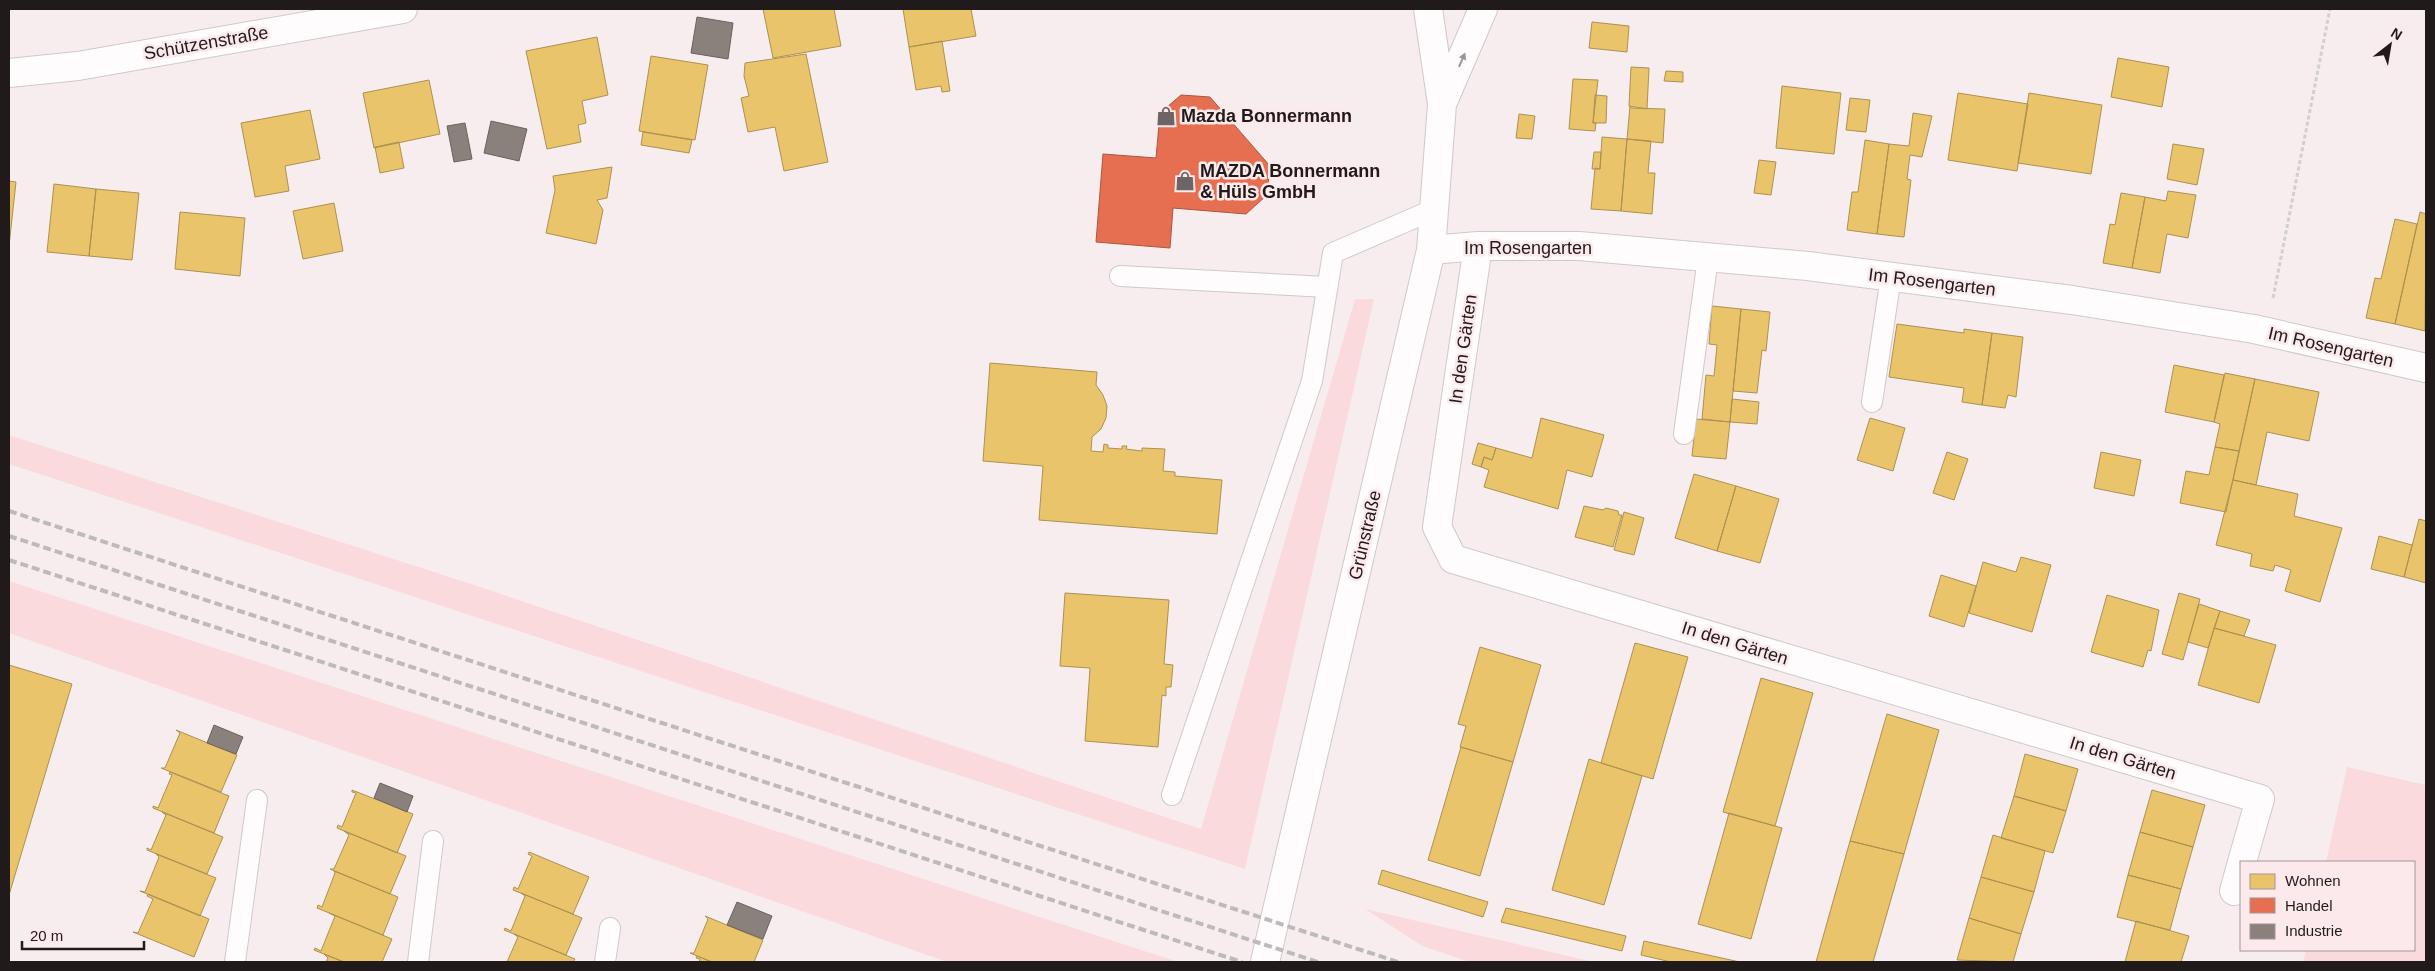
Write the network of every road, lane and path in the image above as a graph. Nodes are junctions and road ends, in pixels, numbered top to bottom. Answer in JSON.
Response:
{"nodes":[{"id":1,"x":403,"y":9,"type":"edge"},
{"id":2,"x":1428,"y":9,"type":"edge"},
{"id":3,"x":1483,"y":9,"type":"edge"},
{"id":4,"x":2330,"y":9,"type":"edge"},
{"id":5,"x":9,"y":73,"type":"edge"},
{"id":6,"x":1442,"y":104,"type":"junction"},
{"id":7,"x":1435,"y":208,"type":"junction"},
{"id":8,"x":1478,"y":246,"type":"junction"},
{"id":9,"x":1431,"y":250,"type":"junction"},
{"id":10,"x":1708,"y":258,"type":"junction"},
{"id":11,"x":1120,"y":276,"type":"dead end"},
{"id":12,"x":1891,"y":277,"type":"junction"},
{"id":13,"x":1327,"y":286,"type":"junction"},
{"id":14,"x":2266,"y":332,"type":"junction"},
{"id":15,"x":2426,"y":368,"type":"edge"},
{"id":16,"x":1872,"y":402,"type":"dead end"},
{"id":17,"x":1684,"y":434,"type":"dead end"},
{"id":18,"x":1172,"y":795,"type":"dead end"},
{"id":19,"x":258,"y":800,"type":"dead end"},
{"id":20,"x":433,"y":841,"type":"dead end"},
{"id":21,"x":2242,"y":861,"type":"edge"},
{"id":22,"x":610,"y":928,"type":"dead end"},
{"id":23,"x":235,"y":962,"type":"edge"},
{"id":24,"x":418,"y":962,"type":"edge"},
{"id":25,"x":604,"y":962,"type":"edge"},
{"id":26,"x":1265,"y":962,"type":"edge"}],
"edges":[{"from":1,"to":5,"type":"street","name":"Schützenstraße"},
{"from":2,"to":6,"type":"street","name":"Grünstraße"},
{"from":6,"to":3,"type":"street","name":"Grünstraße","one_way":true},
{"from":4,"to":14,"type":"path"},
{"from":6,"to":7,"type":"street","name":"Grünstraße"},
{"from":7,"to":9,"type":"street","name":"Grünstraße"},
{"from":7,"to":13,"type":"lane"},
{"from":8,"to":9,"type":"street","name":"Im Rosengarten"},
{"from":8,"to":10,"type":"street","name":"Im Rosengarten"},
{"from":8,"to":21,"type":"street","name":"In den Gärten"},
{"from":9,"to":26,"type":"street","name":"Grünstraße"},
{"from":10,"to":12,"type":"street","name":"Im Rosengarten"},
{"from":10,"to":17,"type":"lane"},
{"from":11,"to":13,"type":"lane"},
{"from":12,"to":14,"type":"street","name":"Im Rosengarten"},
{"from":12,"to":16,"type":"lane"},
{"from":13,"to":18,"type":"lane"},
{"from":14,"to":15,"type":"street","name":"Im Rosengarten"},
{"from":19,"to":23,"type":"lane"},
{"from":20,"to":24,"type":"lane"},
{"from":22,"to":25,"type":"lane"}]}
